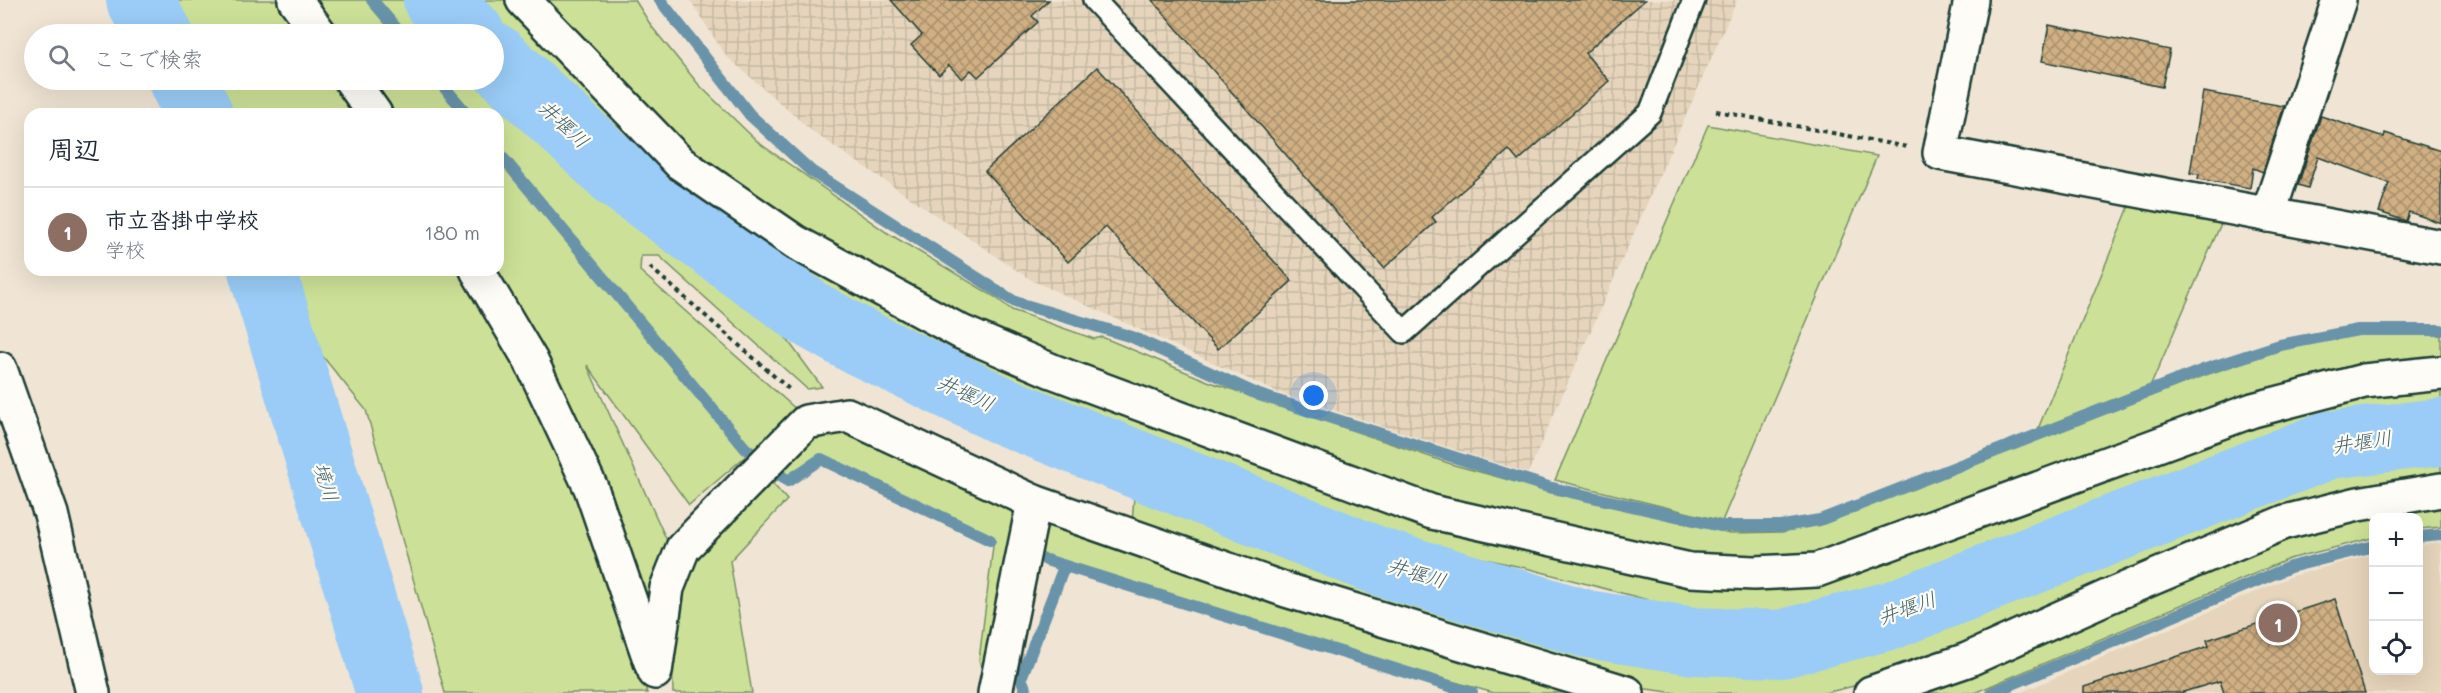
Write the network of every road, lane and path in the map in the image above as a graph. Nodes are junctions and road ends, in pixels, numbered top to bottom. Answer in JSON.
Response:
{"nodes":[{"id":1,"x":295,"y":0,"type":"edge"},
{"id":2,"x":523,"y":0,"type":"edge"},
{"id":3,"x":1094,"y":0,"type":"edge"},
{"id":4,"x":1694,"y":0,"type":"edge"},
{"id":5,"x":1971,"y":0,"type":"edge"},
{"id":6,"x":2339,"y":0,"type":"edge"},
{"id":7,"x":313,"y":24,"type":"edge"},
{"id":8,"x":358,"y":90,"type":"edge"},
{"id":9,"x":371,"y":108,"type":"edge"},
{"id":10,"x":1716,"y":111,"type":"dead end"},
{"id":11,"x":1940,"y":153,"type":"junction"},
{"id":12,"x":2268,"y":215,"type":"junction"},
{"id":13,"x":2441,"y":246,"type":"edge"},
{"id":14,"x":650,"y":267,"type":"dead end"},
{"id":15,"x":481,"y":276,"type":"edge"},
{"id":16,"x":0,"y":369,"type":"edge"},
{"id":17,"x":2441,"y":373,"type":"edge"},
{"id":18,"x":823,"y":418,"type":"junction"},
{"id":19,"x":2441,"y":490,"type":"edge"},
{"id":20,"x":1034,"y":502,"type":"junction"},
{"id":21,"x":657,"y":683,"type":"edge"},
{"id":22,"x":93,"y":693,"type":"edge"},
{"id":23,"x":995,"y":693,"type":"edge"},
{"id":24,"x":1627,"y":693,"type":"edge"},
{"id":25,"x":1871,"y":693,"type":"edge"}],
"edges":[{"from":1,"to":7,"type":"street"},
{"from":2,"to":17,"type":"street"},
{"from":3,"to":4,"type":"lane"},
{"from":5,"to":11,"type":"street"},
{"from":6,"to":12,"type":"street"},
{"from":8,"to":9,"type":"street"},
{"from":10,"to":11,"type":"path"},
{"from":11,"to":12,"type":"street"},
{"from":12,"to":13,"type":"street"},
{"from":14,"to":18,"type":"path"},
{"from":15,"to":21,"type":"street"},
{"from":16,"to":22,"type":"street"},
{"from":18,"to":20,"type":"street"},
{"from":18,"to":21,"type":"street"},
{"from":19,"to":25,"type":"street"},
{"from":20,"to":23,"type":"street"},
{"from":20,"to":24,"type":"street"}]}
